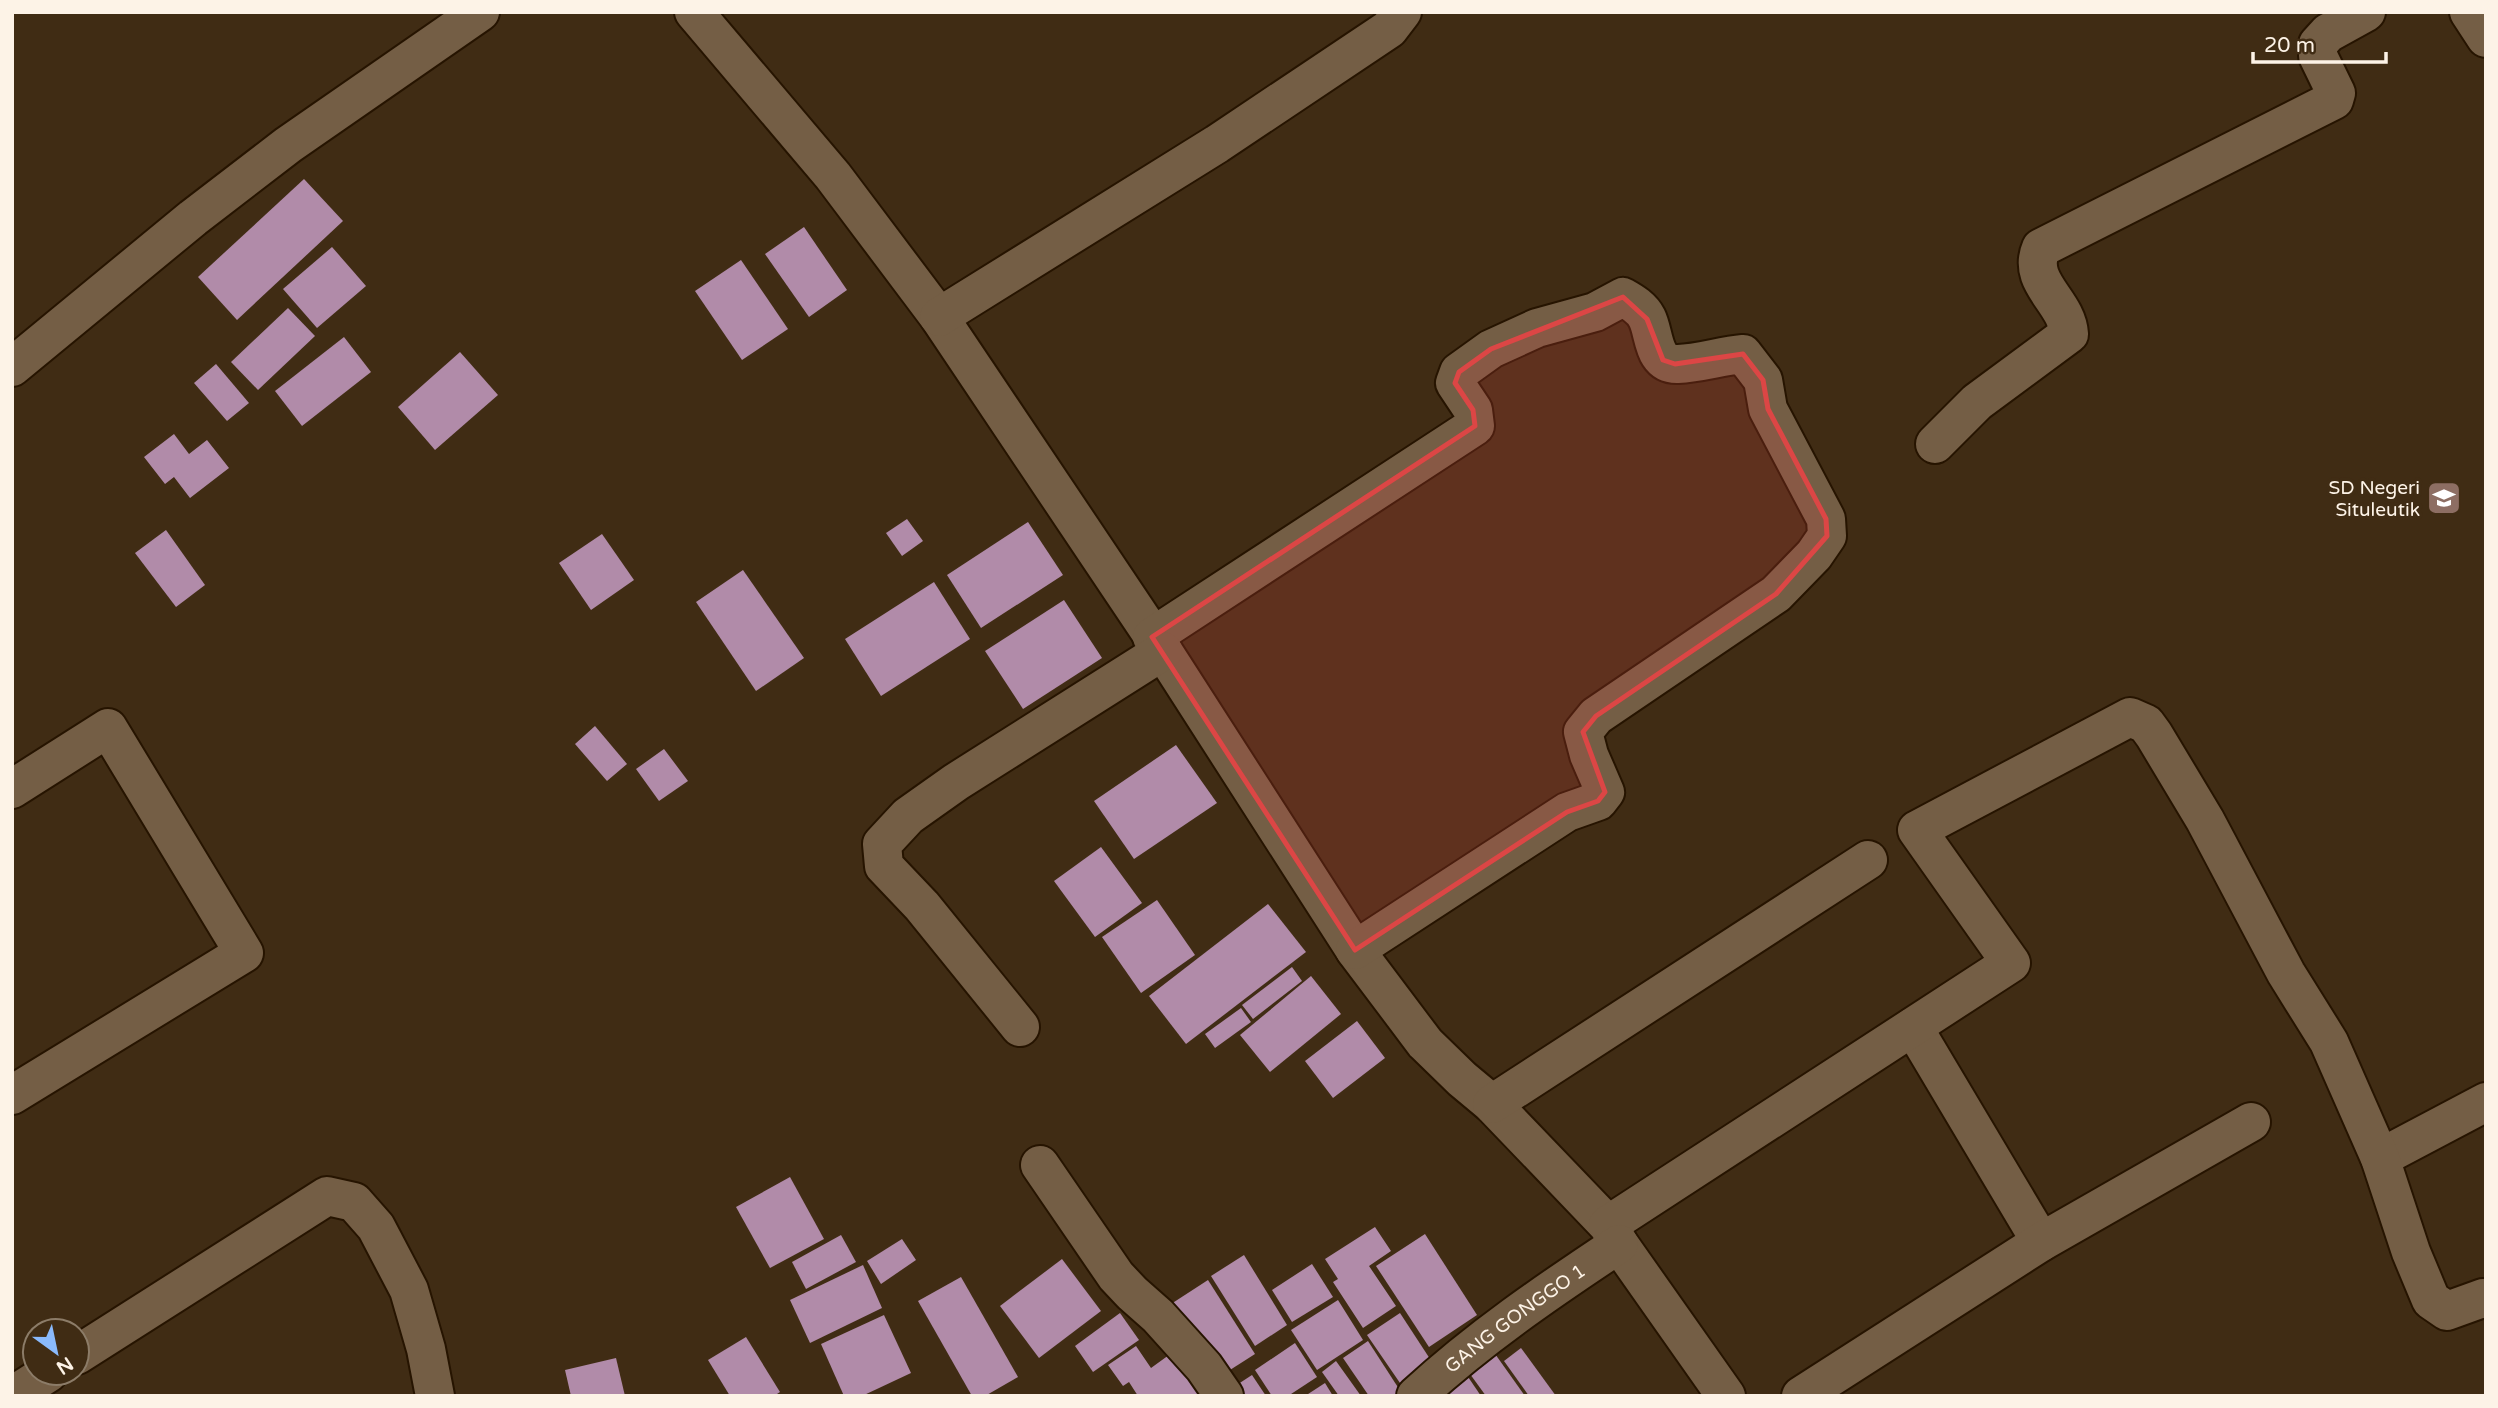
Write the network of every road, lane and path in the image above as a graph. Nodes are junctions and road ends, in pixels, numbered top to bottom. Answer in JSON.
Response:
{"nodes":[{"id":1,"x":480,"y":12,"type":"edge"},
{"id":2,"x":694,"y":12,"type":"edge"},
{"id":3,"x":1402,"y":12,"type":"edge"},
{"id":4,"x":2366,"y":12,"type":"edge"},
{"id":5,"x":2469,"y":12,"type":"edge"},
{"id":6,"x":2486,"y":38,"type":"edge"},
{"id":7,"x":939,"y":317,"type":"junction"},
{"id":8,"x":12,"y":367,"type":"edge"},
{"id":9,"x":1935,"y":444,"type":"dead end"},
{"id":10,"x":1157,"y":644,"type":"junction"},
{"id":11,"x":12,"y":789,"type":"edge"},
{"id":12,"x":1868,"y":860,"type":"dead end"},
{"id":13,"x":1355,"y":950,"type":"junction"},
{"id":14,"x":1020,"y":1027,"type":"dead end"},
{"id":15,"x":1913,"y":1027,"type":"junction"},
{"id":16,"x":12,"y":1095,"type":"edge"},
{"id":17,"x":2486,"y":1102,"type":"edge"},
{"id":18,"x":1492,"y":1104,"type":"junction"},
{"id":19,"x":2251,"y":1122,"type":"dead end"},
{"id":20,"x":2380,"y":1158,"type":"junction"},
{"id":21,"x":1040,"y":1165,"type":"dead end"},
{"id":22,"x":1613,"y":1235,"type":"junction"},
{"id":23,"x":2041,"y":1242,"type":"junction"},
{"id":24,"x":2486,"y":1299,"type":"edge"},
{"id":25,"x":91,"y":1346,"type":"edge"},
{"id":26,"x":435,"y":1396,"type":"edge"},
{"id":27,"x":1224,"y":1396,"type":"edge"},
{"id":28,"x":1416,"y":1396,"type":"edge"},
{"id":29,"x":1726,"y":1396,"type":"edge"},
{"id":30,"x":1801,"y":1396,"type":"edge"}],
"edges":[{"from":1,"to":8,"type":"street"},
{"from":2,"to":7,"type":"street"},
{"from":3,"to":7,"type":"street"},
{"from":4,"to":9,"type":"street"},
{"from":5,"to":6,"type":"street"},
{"from":7,"to":10,"type":"street"},
{"from":10,"to":13,"type":"street"},
{"from":10,"to":13,"type":"street"},
{"from":10,"to":14,"type":"street"},
{"from":11,"to":16,"type":"street"},
{"from":12,"to":18,"type":"street"},
{"from":13,"to":18,"type":"street"},
{"from":15,"to":20,"type":"street","name":"GANG GONGGO 1"},
{"from":15,"to":22,"type":"street","name":"GANG GONGGO 1"},
{"from":15,"to":23,"type":"street"},
{"from":17,"to":20,"type":"street"},
{"from":18,"to":22,"type":"street"},
{"from":19,"to":23,"type":"street"},
{"from":20,"to":24,"type":"street"},
{"from":21,"to":27,"type":"street"},
{"from":22,"to":28,"type":"street","name":"GANG GONGGO 1"},
{"from":22,"to":29,"type":"street"},
{"from":23,"to":30,"type":"street"},
{"from":25,"to":26,"type":"street"}]}
